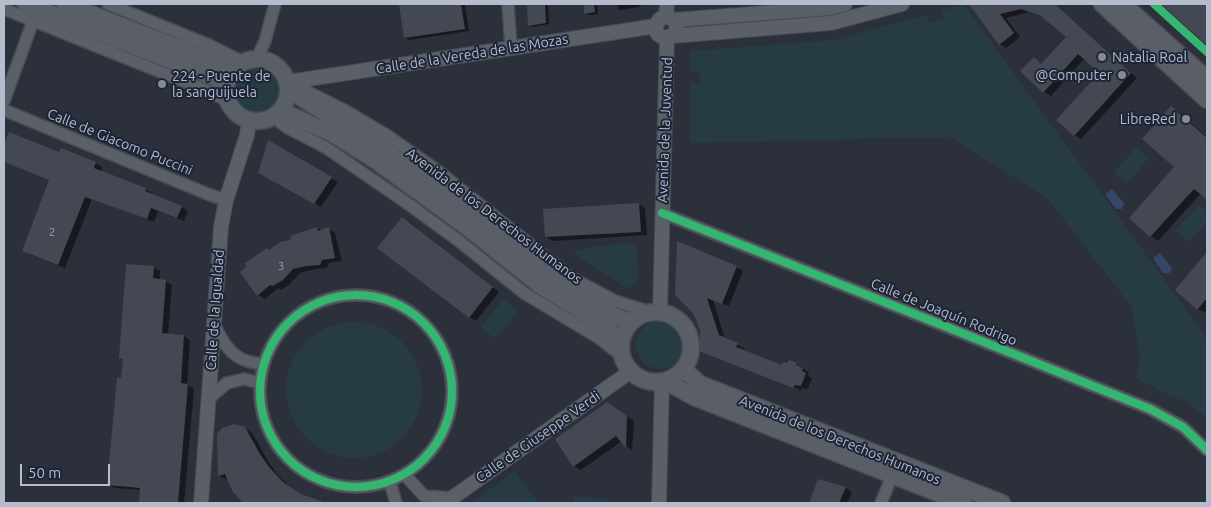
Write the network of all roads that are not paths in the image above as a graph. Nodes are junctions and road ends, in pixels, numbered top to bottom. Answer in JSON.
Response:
{"nodes":[{"id":1,"x":26,"y":4,"type":"edge"},
{"id":2,"x":65,"y":4,"type":"edge"},
{"id":3,"x":108,"y":4,"type":"edge"},
{"id":4,"x":275,"y":4,"type":"edge"},
{"id":5,"x":508,"y":4,"type":"edge"},
{"id":6,"x":844,"y":4,"type":"edge"},
{"id":7,"x":902,"y":4,"type":"edge"},
{"id":8,"x":1102,"y":4,"type":"edge"},
{"id":9,"x":1123,"y":4,"type":"edge"},
{"id":10,"x":4,"y":9,"type":"edge"},
{"id":11,"x":666,"y":17,"type":"edge"},
{"id":12,"x":33,"y":20,"type":"junction"},
{"id":13,"x":669,"y":37,"type":"junction"},
{"id":14,"x":511,"y":48,"type":"junction"},
{"id":15,"x":245,"y":62,"type":"junction"},
{"id":16,"x":1207,"y":80,"type":"edge"},
{"id":17,"x":227,"y":84,"type":"junction"},
{"id":18,"x":288,"y":86,"type":"junction"},
{"id":19,"x":4,"y":100,"type":"edge"},
{"id":20,"x":1207,"y":100,"type":"edge"},
{"id":21,"x":228,"y":101,"type":"junction"},
{"id":22,"x":4,"y":110,"type":"edge"},
{"id":23,"x":277,"y":114,"type":"junction"},
{"id":24,"x":249,"y":120,"type":"junction"},
{"id":25,"x":226,"y":200,"type":"junction"},
{"id":26,"x":662,"y":213,"type":"junction"},
{"id":27,"x":655,"y":312,"type":"junction"},
{"id":28,"x":631,"y":322,"type":"junction"},
{"id":29,"x":214,"y":323,"type":"junction"},
{"id":30,"x":625,"y":357,"type":"junction"},
{"id":31,"x":263,"y":364,"type":"junction"},
{"id":32,"x":683,"y":369,"type":"junction"},
{"id":33,"x":663,"y":381,"type":"junction"},
{"id":34,"x":260,"y":383,"type":"junction"},
{"id":35,"x":208,"y":402,"type":"junction"},
{"id":36,"x":1207,"y":450,"type":"edge"},
{"id":37,"x":405,"y":475,"type":"junction"},
{"id":38,"x":892,"y":476,"type":"junction"},
{"id":39,"x":390,"y":482,"type":"junction"},
{"id":40,"x":448,"y":501,"type":"edge"},
{"id":41,"x":200,"y":503,"type":"edge"},
{"id":42,"x":396,"y":503,"type":"edge"},
{"id":43,"x":659,"y":503,"type":"edge"},
{"id":44,"x":881,"y":503,"type":"edge"},
{"id":45,"x":963,"y":503,"type":"edge"},
{"id":46,"x":1002,"y":503,"type":"edge"}],
"edges":[{"from":1,"to":17,"type":"main road"},
{"from":2,"to":15,"type":"main road"},
{"from":3,"to":15,"type":"street"},
{"from":4,"to":15,"type":"street"},
{"from":5,"to":14,"type":"street"},
{"from":6,"to":11,"type":"street","name":"Calle de la Vereda de las Mozas"},
{"from":7,"to":13,"type":"street"},
{"from":8,"to":20,"type":"main road"},
{"from":9,"to":16,"type":"main road"},
{"from":10,"to":12,"type":"street"},
{"from":11,"to":13,"type":"street","name":"Avenida de la Juventud"},
{"from":11,"to":13,"type":"street"},
{"from":11,"to":14,"type":"street","name":"Calle de la Vereda de las Mozas"},
{"from":12,"to":19,"type":"street"},
{"from":12,"to":21,"type":"street"},
{"from":13,"to":26,"type":"street","name":"Avenida de la Juventud"},
{"from":14,"to":18,"type":"street","name":"Calle de la Vereda de las Mozas"},
{"from":15,"to":17,"type":"main road"},
{"from":15,"to":18,"type":"main road"},
{"from":17,"to":21,"type":"main road"},
{"from":18,"to":23,"type":"main road"},
{"from":18,"to":27,"type":"street","name":"Avenida de los Derechos Humanos"},
{"from":18,"to":28,"type":"main road","name":"Avenida de los Derechos Humanos"},
{"from":21,"to":24,"type":"main road"},
{"from":22,"to":25,"type":"street","name":"Calle de Giacomo Puccini"},
{"from":23,"to":24,"type":"main road"},
{"from":23,"to":30,"type":"main road","name":"Avenida de los Derechos Humanos"},
{"from":24,"to":25,"type":"street","name":"Calle de la Igualdad"},
{"from":25,"to":29,"type":"street","name":"Calle de la Igualdad"},
{"from":26,"to":27,"type":"street","name":"Avenida de la Juventud"},
{"from":26,"to":36,"type":"street","name":"Calle de Joaquín Rodrigo"},
{"from":27,"to":28,"type":"main road"},
{"from":27,"to":32,"type":"main road"},
{"from":28,"to":30,"type":"main road"},
{"from":29,"to":31,"type":"street"},
{"from":29,"to":35,"type":"street","name":"Calle de la Igualdad"},
{"from":30,"to":33,"type":"main road"},
{"from":30,"to":40,"type":"street","name":"Calle de Giuseppe Verdi"},
{"from":31,"to":34,"type":"street"},
{"from":31,"to":37,"type":"street"},
{"from":32,"to":33,"type":"main road"},
{"from":32,"to":46,"type":"main road","name":"Avenida de los Derechos Humanos"},
{"from":33,"to":38,"type":"main road","name":"Avenida de los Derechos Humanos"},
{"from":33,"to":43,"type":"street"},
{"from":34,"to":35,"type":"street"},
{"from":34,"to":39,"type":"street"},
{"from":35,"to":41,"type":"street","name":"Calle de la Igualdad"},
{"from":37,"to":39,"type":"street"},
{"from":37,"to":40,"type":"street"},
{"from":38,"to":44,"type":"street"},
{"from":38,"to":45,"type":"main road","name":"Avenida de los Derechos Humanos"},
{"from":39,"to":42,"type":"street"}]}
